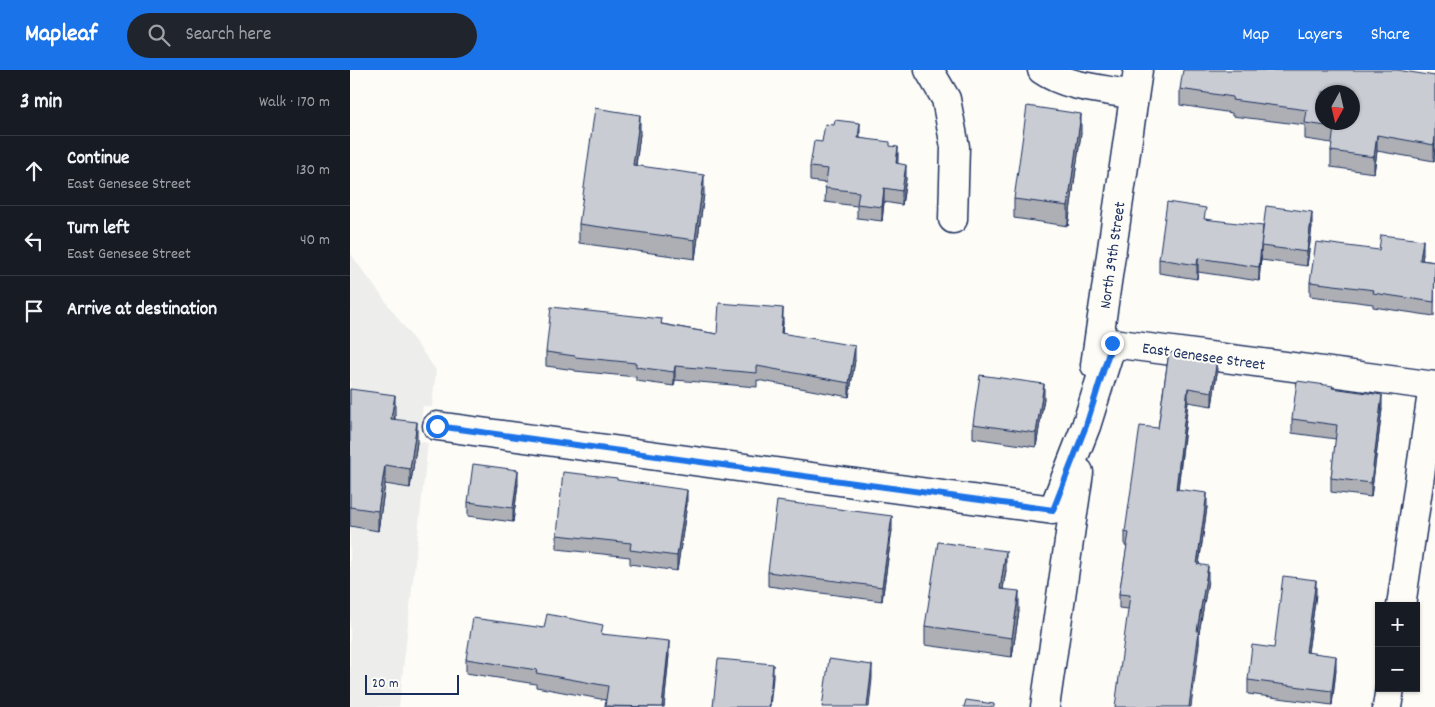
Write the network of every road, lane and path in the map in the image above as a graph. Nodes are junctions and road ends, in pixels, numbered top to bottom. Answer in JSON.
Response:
{"nodes":[{"id":1,"x":929,"y":70,"type":"edge"},
{"id":2,"x":1042,"y":70,"type":"edge"},
{"id":3,"x":1136,"y":82,"type":"edge"},
{"id":4,"x":953,"y":219,"type":"dead end"},
{"id":5,"x":1434,"y":386,"type":"edge"},
{"id":6,"x":437,"y":426,"type":"dead end"},
{"id":7,"x":1086,"y":426,"type":"junction"},
{"id":8,"x":1402,"y":602,"type":"edge"},
{"id":9,"x":1389,"y":692,"type":"edge"},
{"id":10,"x":1045,"y":707,"type":"edge"},
{"id":11,"x":1387,"y":707,"type":"edge"}],
"edges":[{"from":1,"to":4,"type":"street"},
{"from":2,"to":3,"type":"street"},
{"from":3,"to":7,"type":"street","name":"North 39th Street"},
{"from":5,"to":7,"type":"street","name":"East Genesee Street"},
{"from":5,"to":8,"type":"street"},
{"from":6,"to":7,"type":"street","name":"East Genesee Street"},
{"from":7,"to":10,"type":"street","name":"North 39th Street"},
{"from":9,"to":11,"type":"street"}]}
